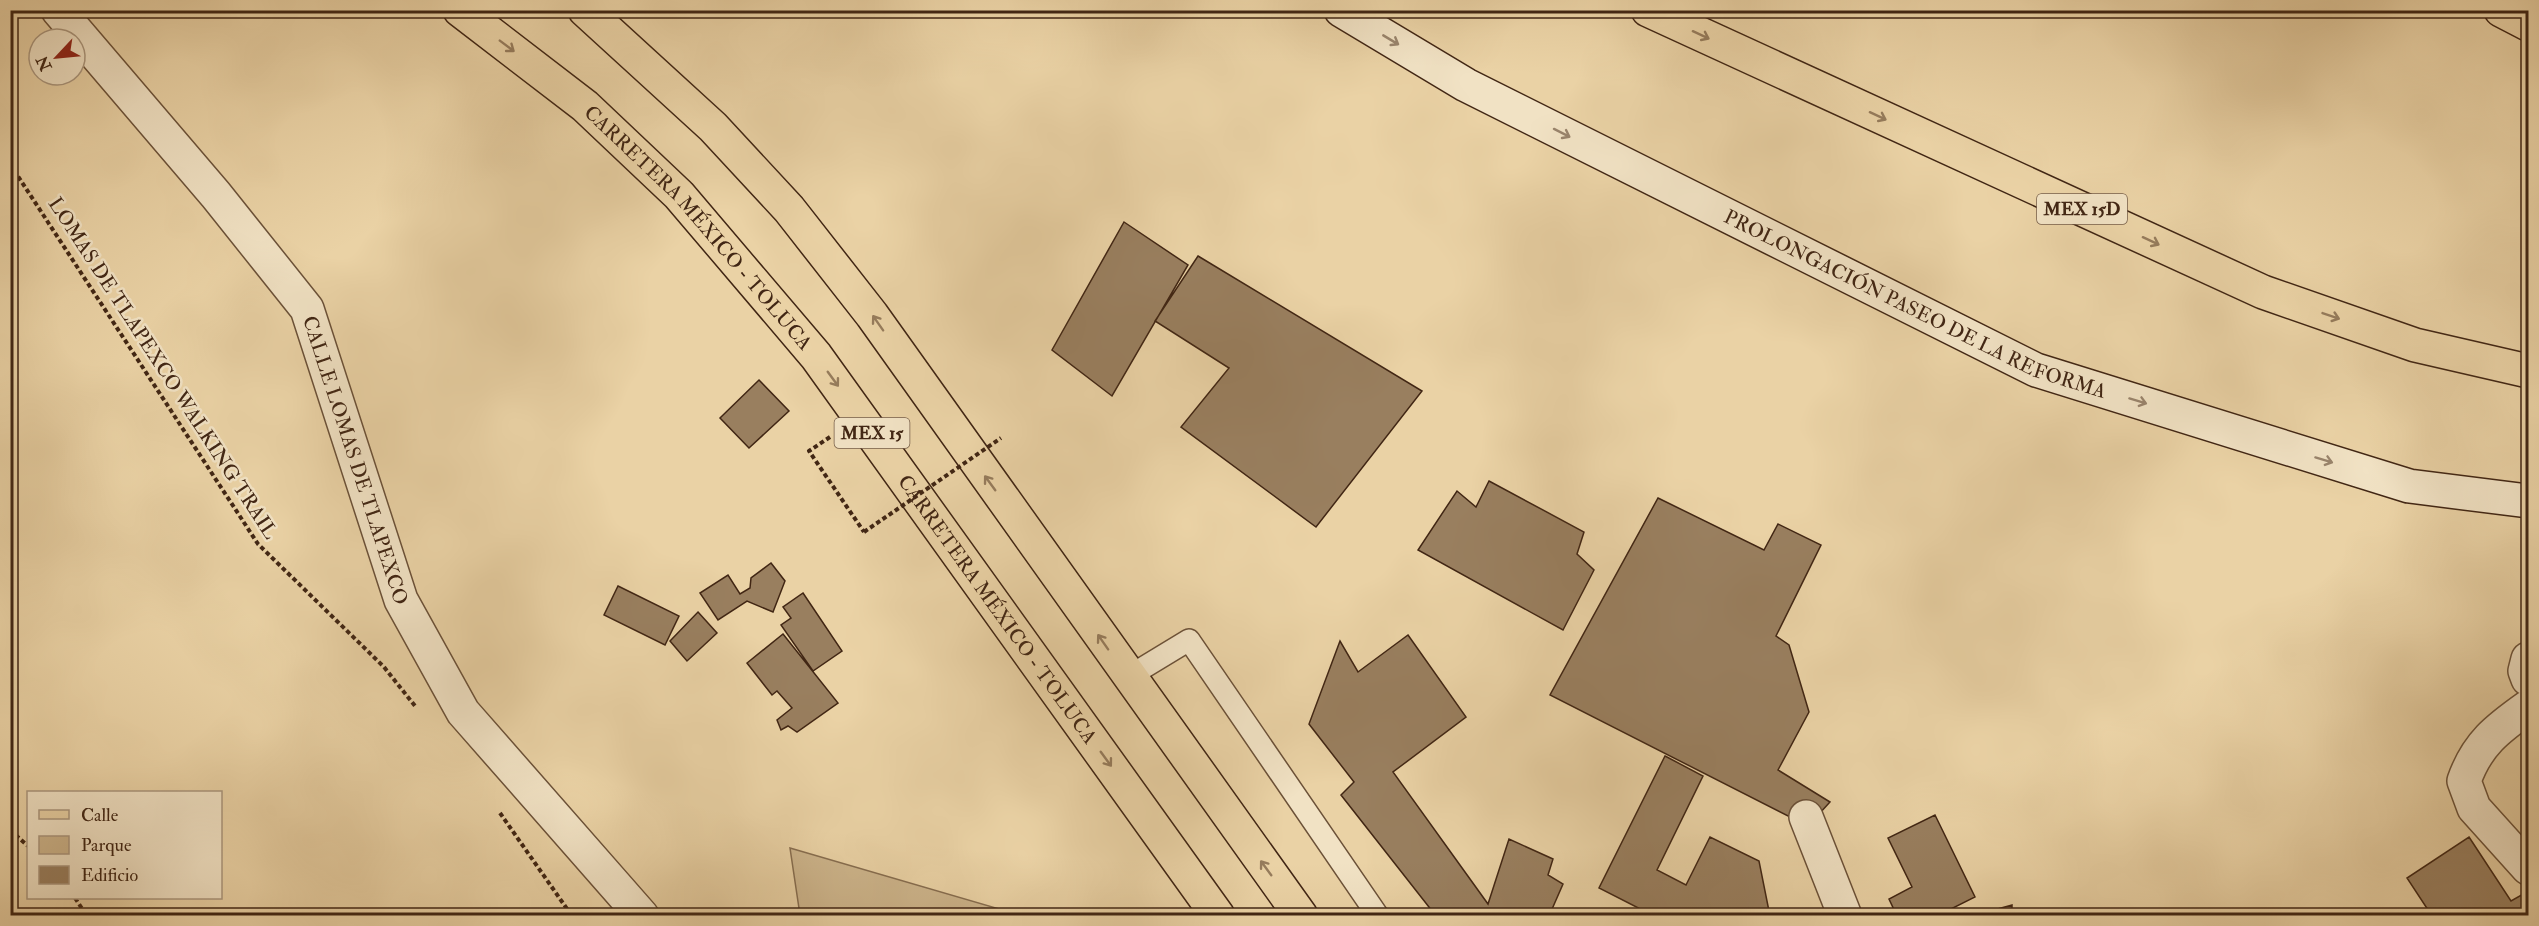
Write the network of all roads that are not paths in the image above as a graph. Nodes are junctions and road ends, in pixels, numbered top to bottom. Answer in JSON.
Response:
{"nodes":[{"id":1,"x":58,"y":10,"type":"edge"},
{"id":2,"x":460,"y":10,"type":"edge"},
{"id":3,"x":585,"y":10,"type":"edge"},
{"id":4,"x":1341,"y":10,"type":"edge"},
{"id":5,"x":1648,"y":10,"type":"edge"},
{"id":6,"x":2501,"y":10,"type":"edge"},
{"id":7,"x":2529,"y":24,"type":"edge"},
{"id":8,"x":2529,"y":371,"type":"edge"},
{"id":9,"x":2529,"y":501,"type":"edge"},
{"id":10,"x":2529,"y":659,"type":"edge"},
{"id":11,"x":1128,"y":676,"type":"junction"},
{"id":12,"x":2529,"y":680,"type":"edge"},
{"id":13,"x":2529,"y":707,"type":"edge"},
{"id":14,"x":1806,"y":818,"type":"dead end"},
{"id":15,"x":2529,"y":868,"type":"edge"},
{"id":16,"x":642,"y":915,"type":"edge"},
{"id":17,"x":1218,"y":915,"type":"edge"},
{"id":18,"x":1301,"y":915,"type":"edge"},
{"id":19,"x":1378,"y":915,"type":"edge"},
{"id":20,"x":1845,"y":915,"type":"edge"}],
"edges":[{"from":1,"to":16,"type":"street","name":"CALLE LOMAS DE TLAPEXCO"},
{"from":2,"to":17,"type":"main road","name":"CARRETERA MÉXICO - TOLUCA","number":"MEX 15","one_way":true},
{"from":11,"to":3,"type":"main road","number":"MEX 15","one_way":true},
{"from":4,"to":9,"type":"street","name":"PROLONGACIÓN PASEO DE LA REFORMA","one_way":true},
{"from":5,"to":8,"type":"main road","number":"MEX 15D","one_way":true},
{"from":6,"to":7,"type":"main road"},
{"from":10,"to":12,"type":"street"},
{"from":18,"to":11,"type":"main road","number":"MEX 15","one_way":true},
{"from":11,"to":19,"type":"lane"},
{"from":13,"to":15,"type":"street"},
{"from":14,"to":20,"type":"street"}]}
